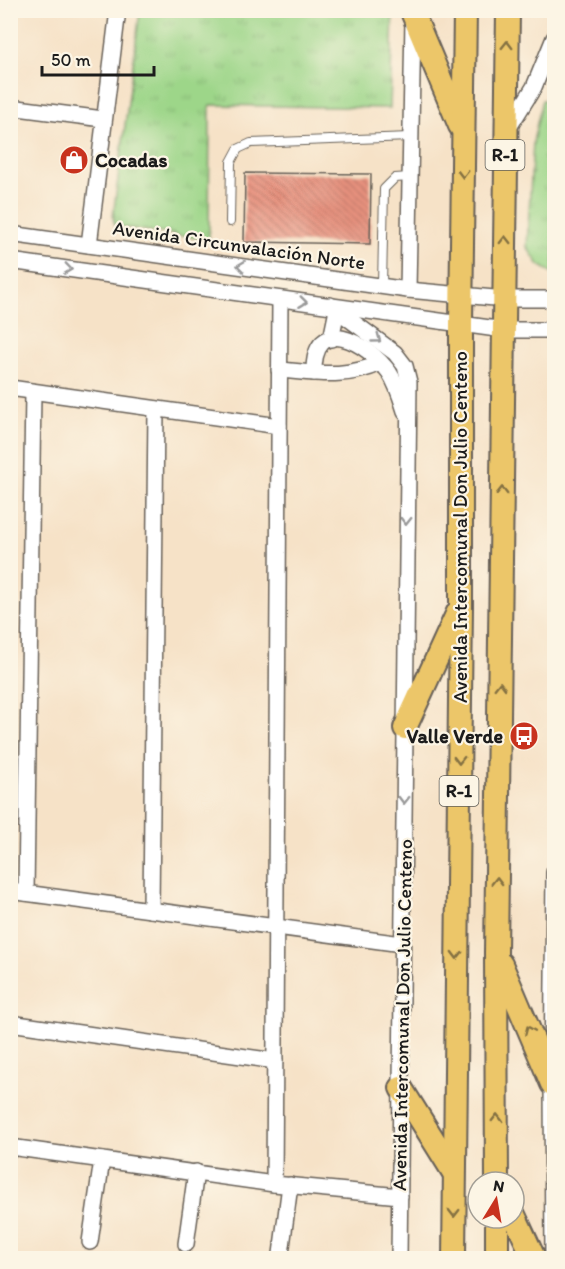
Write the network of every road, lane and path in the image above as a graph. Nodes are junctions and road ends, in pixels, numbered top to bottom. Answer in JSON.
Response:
{"nodes":[{"id":1,"x":118,"y":10,"type":"edge"},
{"id":2,"x":465,"y":10,"type":"edge"},
{"id":3,"x":508,"y":10,"type":"edge"},
{"id":4,"x":413,"y":12,"type":"edge"},
{"id":5,"x":555,"y":38,"type":"edge"},
{"id":6,"x":10,"y":107,"type":"edge"},
{"id":7,"x":103,"y":119,"type":"junction"},
{"id":8,"x":464,"y":134,"type":"junction"},
{"id":9,"x":505,"y":134,"type":"junction"},
{"id":10,"x":410,"y":137,"type":"junction"},
{"id":11,"x":410,"y":177,"type":"junction"},
{"id":12,"x":230,"y":222,"type":"dead end"},
{"id":13,"x":10,"y":234,"type":"edge"},
{"id":14,"x":89,"y":245,"type":"junction"},
{"id":15,"x":10,"y":261,"type":"edge"},
{"id":16,"x":382,"y":286,"type":"junction"},
{"id":17,"x":408,"y":290,"type":"junction"},
{"id":18,"x":461,"y":294,"type":"junction"},
{"id":19,"x":505,"y":298,"type":"junction"},
{"id":20,"x":280,"y":299,"type":"junction"},
{"id":21,"x":555,"y":299,"type":"edge"},
{"id":22,"x":333,"y":308,"type":"junction"},
{"id":23,"x":461,"y":324,"type":"junction"},
{"id":24,"x":504,"y":330,"type":"junction"},
{"id":25,"x":555,"y":330,"type":"edge"},
{"id":26,"x":331,"y":339,"type":"junction"},
{"id":27,"x":381,"y":363,"type":"junction"},
{"id":28,"x":279,"y":370,"type":"junction"},
{"id":29,"x":314,"y":373,"type":"junction"},
{"id":30,"x":10,"y":388,"type":"edge"},
{"id":31,"x":33,"y":392,"type":"junction"},
{"id":32,"x":156,"y":409,"type":"junction"},
{"id":33,"x":408,"y":422,"type":"junction"},
{"id":34,"x":279,"y":426,"type":"junction"},
{"id":35,"x":461,"y":606,"type":"junction"},
{"id":36,"x":405,"y":728,"type":"junction"},
{"id":37,"x":555,"y":872,"type":"edge"},
{"id":38,"x":10,"y":891,"type":"edge"},
{"id":39,"x":26,"y":893,"type":"junction"},
{"id":40,"x":151,"y":910,"type":"junction"},
{"id":41,"x":275,"y":927,"type":"junction"},
{"id":42,"x":402,"y":944,"type":"junction"},
{"id":43,"x":496,"y":953,"type":"junction"},
{"id":44,"x":10,"y":1023,"type":"edge"},
{"id":45,"x":275,"y":1060,"type":"junction"},
{"id":46,"x":552,"y":1084,"type":"junction"},
{"id":47,"x":401,"y":1088,"type":"junction"},
{"id":48,"x":10,"y":1147,"type":"edge"},
{"id":49,"x":102,"y":1160,"type":"junction"},
{"id":50,"x":498,"y":1170,"type":"edge"},
{"id":51,"x":196,"y":1172,"type":"junction"},
{"id":52,"x":454,"y":1173,"type":"junction"},
{"id":53,"x":274,"y":1184,"type":"junction"},
{"id":54,"x":290,"y":1185,"type":"junction"},
{"id":55,"x":554,"y":1193,"type":"edge"},
{"id":56,"x":400,"y":1196,"type":"junction"},
{"id":57,"x":497,"y":1230,"type":"edge"},
{"id":58,"x":521,"y":1230,"type":"edge"},
{"id":59,"x":90,"y":1242,"type":"dead end"},
{"id":60,"x":186,"y":1244,"type":"dead end"},
{"id":61,"x":281,"y":1254,"type":"dead end"},
{"id":62,"x":399,"y":1258,"type":"edge"},
{"id":63,"x":454,"y":1258,"type":"edge"},
{"id":64,"x":497,"y":1258,"type":"edge"},
{"id":65,"x":534,"y":1258,"type":"edge"},
{"id":66,"x":553,"y":1258,"type":"edge"}],
"edges":[{"from":1,"to":7,"type":"street"},
{"from":2,"to":8,"type":"main road","name":"Avenida Intercomunal Don Julio Centeno","number":"R-1"},
{"from":9,"to":3,"type":"main road","name":"Avenida Intercomunal Don Julio Centeno","number":"R-1","one_way":true},
{"from":4,"to":8,"type":"main road"},
{"from":4,"to":10,"type":"street"},
{"from":5,"to":9,"type":"street"},
{"from":6,"to":7,"type":"street"},
{"from":7,"to":14,"type":"street"},
{"from":8,"to":18,"type":"main road","name":"Avenida Intercomunal Don Julio Centeno","number":"R-1","one_way":true},
{"from":19,"to":9,"type":"main road","name":"Avenida Intercomunal Don Julio Centeno","number":"R-1","one_way":true},
{"from":10,"to":11,"type":"street"},
{"from":10,"to":12,"type":"lane"},
{"from":11,"to":16,"type":"lane"},
{"from":11,"to":17,"type":"street"},
{"from":13,"to":14,"type":"street","name":"Avenida Circunvalación Norte"},
{"from":16,"to":14,"type":"street","name":"Avenida Circunvalación Norte","one_way":true},
{"from":15,"to":20,"type":"street","one_way":true},
{"from":16,"to":17,"type":"street","name":"Avenida Circunvalación Norte"},
{"from":17,"to":18,"type":"street","name":"Avenida Circunvalación Norte"},
{"from":18,"to":19,"type":"street","name":"Avenida Circunvalación Norte"},
{"from":18,"to":23,"type":"main road","name":"Avenida Intercomunal Don Julio Centeno","number":"R-1"},
{"from":19,"to":21,"type":"street","name":"Avenida Circunvalación Norte"},
{"from":19,"to":24,"type":"main road","name":"Avenida Intercomunal Don Julio Centeno","number":"R-1"},
{"from":20,"to":22,"type":"street","one_way":true},
{"from":20,"to":28,"type":"street"},
{"from":22,"to":23,"type":"street"},
{"from":22,"to":26,"type":"street"},
{"from":22,"to":33,"type":"street","name":"Avenida Intercomunal Don Julio Centeno","one_way":true},
{"from":23,"to":24,"type":"street"},
{"from":23,"to":35,"type":"main road","name":"Avenida Intercomunal Don Julio Centeno","number":"R-1"},
{"from":24,"to":25,"type":"street"},
{"from":43,"to":24,"type":"main road","name":"Avenida Intercomunal Don Julio Centeno","number":"R-1","one_way":true},
{"from":26,"to":27,"type":"street"},
{"from":26,"to":29,"type":"street"},
{"from":27,"to":29,"type":"street"},
{"from":27,"to":33,"type":"street"},
{"from":28,"to":29,"type":"street"},
{"from":28,"to":34,"type":"street"},
{"from":30,"to":31,"type":"street"},
{"from":31,"to":32,"type":"street"},
{"from":31,"to":39,"type":"street"},
{"from":32,"to":34,"type":"street"},
{"from":32,"to":40,"type":"street"},
{"from":33,"to":36,"type":"street","name":"Avenida Intercomunal Don Julio Centeno","one_way":true},
{"from":34,"to":41,"type":"street"},
{"from":35,"to":36,"type":"main road"},
{"from":35,"to":52,"type":"main road","name":"Avenida Intercomunal Don Julio Centeno","number":"R-1","one_way":true},
{"from":36,"to":42,"type":"street","name":"Avenida Intercomunal Don Julio Centeno","one_way":true},
{"from":37,"to":46,"type":"street"},
{"from":38,"to":39,"type":"street"},
{"from":39,"to":40,"type":"street"},
{"from":40,"to":41,"type":"street"},
{"from":41,"to":42,"type":"street"},
{"from":41,"to":45,"type":"street"},
{"from":42,"to":47,"type":"street","name":"Avenida Intercomunal Don Julio Centeno"},
{"from":46,"to":43,"type":"main road","one_way":true},
{"from":50,"to":43,"type":"main road","name":"Avenida Intercomunal Don Julio Centeno","number":"R-1","one_way":true},
{"from":44,"to":45,"type":"street"},
{"from":45,"to":53,"type":"street"},
{"from":46,"to":55,"type":"street"},
{"from":47,"to":52,"type":"main road"},
{"from":47,"to":56,"type":"street","name":"Avenida Intercomunal Don Julio Centeno"},
{"from":48,"to":49,"type":"street"},
{"from":49,"to":51,"type":"street"},
{"from":49,"to":59,"type":"street"},
{"from":51,"to":53,"type":"street"},
{"from":51,"to":60,"type":"street"},
{"from":52,"to":63,"type":"main road","name":"Avenida Intercomunal Don Julio Centeno","number":"R-1","one_way":true},
{"from":53,"to":54,"type":"street"},
{"from":54,"to":56,"type":"street"},
{"from":54,"to":61,"type":"street"},
{"from":55,"to":66,"type":"street"},
{"from":56,"to":62,"type":"street","name":"Avenida Intercomunal Don Julio Centeno"},
{"from":57,"to":64,"type":"main road"},
{"from":58,"to":65,"type":"main road"}]}
